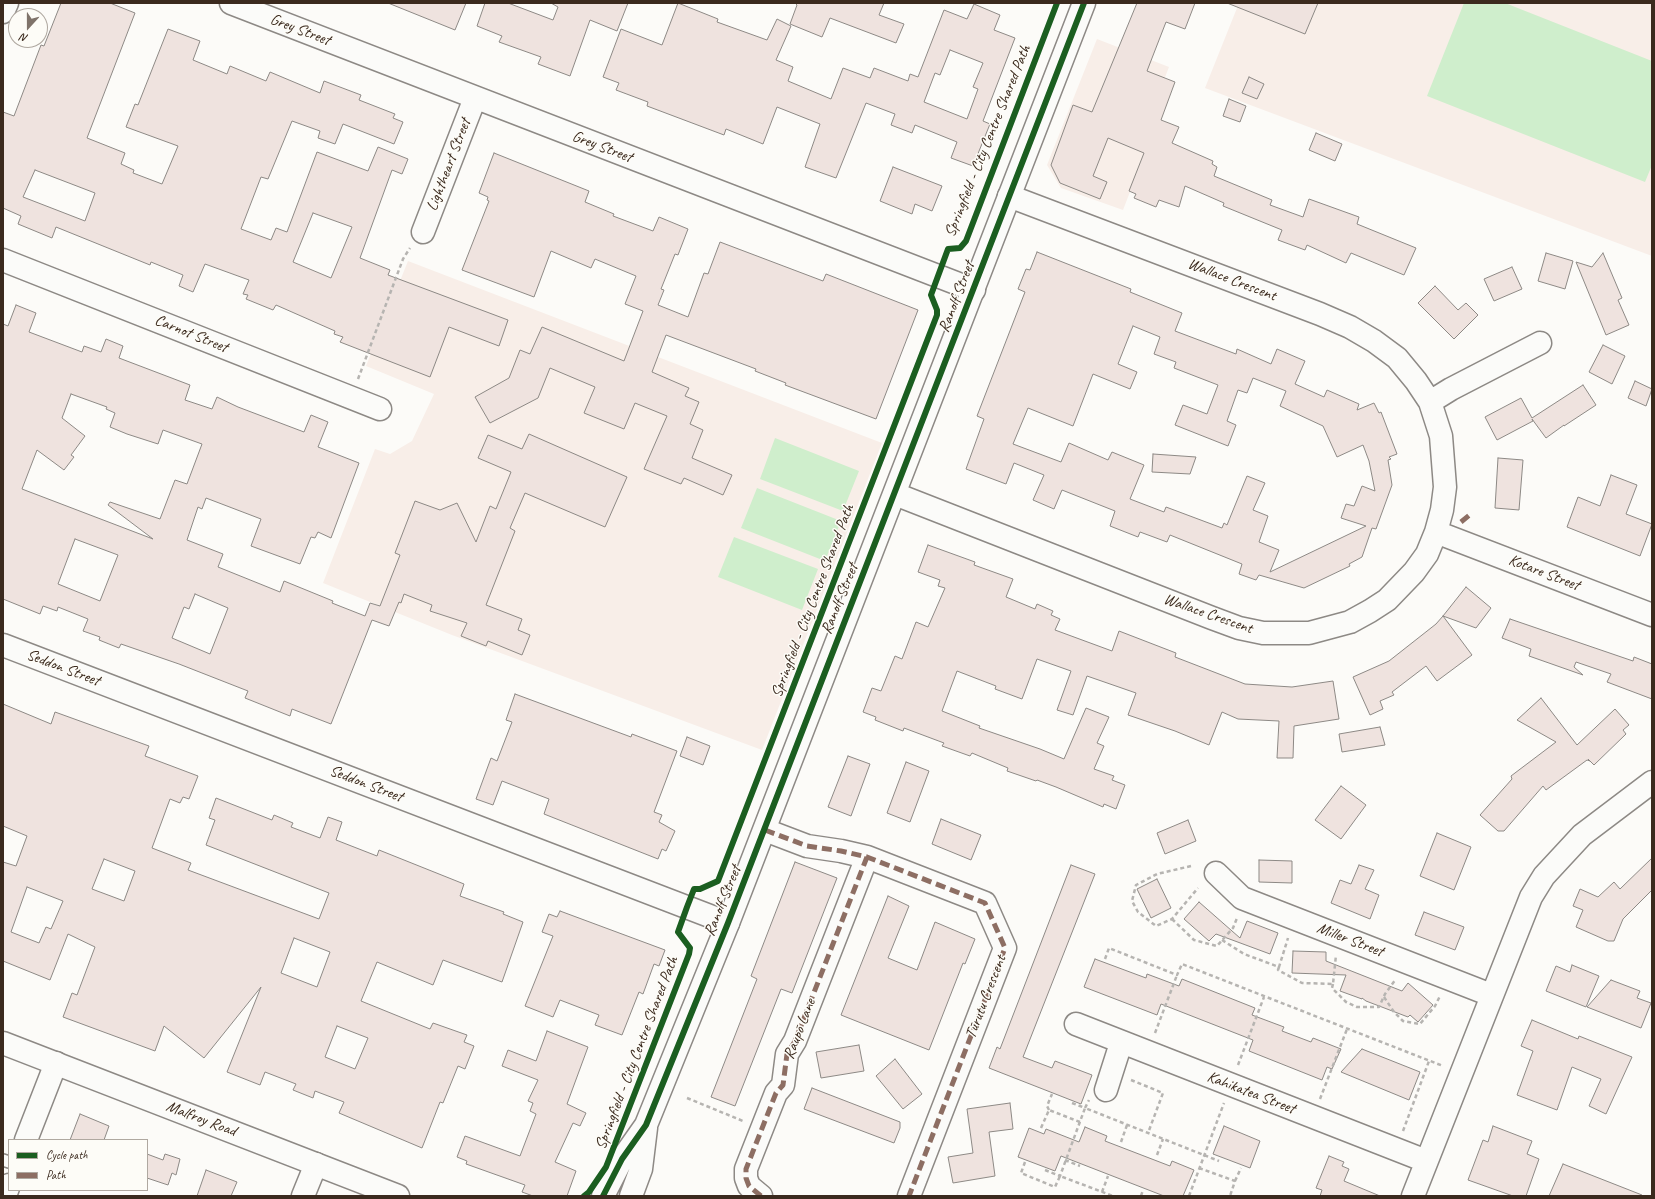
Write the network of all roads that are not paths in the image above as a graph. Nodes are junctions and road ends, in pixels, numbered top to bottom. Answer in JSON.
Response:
{"nodes":[{"id":1,"x":7,"y":3,"type":"edge"},
{"id":2,"x":231,"y":3,"type":"edge"},
{"id":3,"x":1084,"y":3,"type":"edge"},
{"id":4,"x":3,"y":12,"type":"edge"},
{"id":5,"x":475,"y":98,"type":"junction"},
{"id":6,"x":1009,"y":196,"type":"junction"},
{"id":7,"x":423,"y":232,"type":"road end"},
{"id":8,"x":3,"y":260,"type":"edge"},
{"id":9,"x":974,"y":290,"type":"junction"},
{"id":10,"x":1540,"y":343,"type":"dead end"},
{"id":11,"x":1430,"y":402,"type":"junction"},
{"id":12,"x":380,"y":409,"type":"dead end"},
{"id":13,"x":895,"y":494,"type":"junction"},
{"id":14,"x":1436,"y":532,"type":"junction"},
{"id":15,"x":1652,"y":615,"type":"edge"},
{"id":16,"x":3,"y":645,"type":"edge"},
{"id":17,"x":1652,"y":782,"type":"edge"},
{"id":18,"x":765,"y":830,"type":"junction"},
{"id":19,"x":866,"y":857,"type":"junction"},
{"id":20,"x":1216,"y":873,"type":"dead end"},
{"id":21,"x":728,"y":923,"type":"junction"},
{"id":22,"x":1491,"y":995,"type":"junction"},
{"id":23,"x":1076,"y":1024,"type":"dead end"},
{"id":24,"x":3,"y":1043,"type":"edge"},
{"id":25,"x":1121,"y":1043,"type":"junction"},
{"id":26,"x":56,"y":1064,"type":"junction"},
{"id":27,"x":1109,"y":1100,"type":"road end"},
{"id":28,"x":646,"y":1125,"type":"junction"},
{"id":29,"x":26,"y":1139,"type":"edge"},
{"id":30,"x":1426,"y":1161,"type":"junction"},
{"id":31,"x":316,"y":1164,"type":"junction"},
{"id":32,"x":303,"y":1196,"type":"edge"},
{"id":33,"x":398,"y":1196,"type":"edge"},
{"id":34,"x":603,"y":1196,"type":"edge"},
{"id":35,"x":631,"y":1196,"type":"edge"},
{"id":36,"x":762,"y":1196,"type":"edge"},
{"id":37,"x":909,"y":1196,"type":"edge"},
{"id":38,"x":1413,"y":1196,"type":"edge"}],
"edges":[{"from":1,"to":4,"type":"street"},
{"from":2,"to":5,"type":"street","name":"Grey Street"},
{"from":3,"to":6,"type":"street","name":"Ranolf Street"},
{"from":5,"to":7,"type":"street","name":"Lightheart Street"},
{"from":5,"to":9,"type":"street","name":"Grey Street"},
{"from":6,"to":9,"type":"street","name":"Ranolf Street"},
{"from":6,"to":11,"type":"street","name":"Wallace Crescent"},
{"from":8,"to":12,"type":"street","name":"Carnot Street"},
{"from":9,"to":13,"type":"street","name":"Ranolf Street"},
{"from":10,"to":11,"type":"street"},
{"from":11,"to":14,"type":"street","name":"Wallace Crescent"},
{"from":13,"to":14,"type":"street","name":"Wallace Crescent"},
{"from":13,"to":18,"type":"street","name":"Ranolf Street"},
{"from":14,"to":15,"type":"street","name":"Kotare Street"},
{"from":16,"to":21,"type":"street","name":"Seddon Street"},
{"from":17,"to":22,"type":"street"},
{"from":18,"to":19,"type":"street","name":"Tūrutu Crescent"},
{"from":18,"to":21,"type":"street","name":"Ranolf Street"},
{"from":19,"to":36,"type":"street","name":"Raupō Lane"},
{"from":19,"to":37,"type":"street","name":"Tūrutu Crescent"},
{"from":20,"to":22,"type":"street","name":"Miller Street"},
{"from":21,"to":28,"type":"street","name":"Ranolf Street"},
{"from":22,"to":30,"type":"street"},
{"from":23,"to":25,"type":"street","name":"Kahikatea Street"},
{"from":24,"to":26,"type":"street","name":"Malfroy Road"},
{"from":25,"to":27,"type":"street"},
{"from":25,"to":30,"type":"street","name":"Kahikatea Street"},
{"from":26,"to":29,"type":"street"},
{"from":26,"to":31,"type":"street","name":"Malfroy Road"},
{"from":28,"to":34,"type":"street","name":"Ranolf Street"},
{"from":28,"to":35,"type":"street","name":"Ranolf Street"},
{"from":30,"to":38,"type":"street"},
{"from":31,"to":32,"type":"street"},
{"from":31,"to":33,"type":"street","name":"Malfroy Road"}]}
